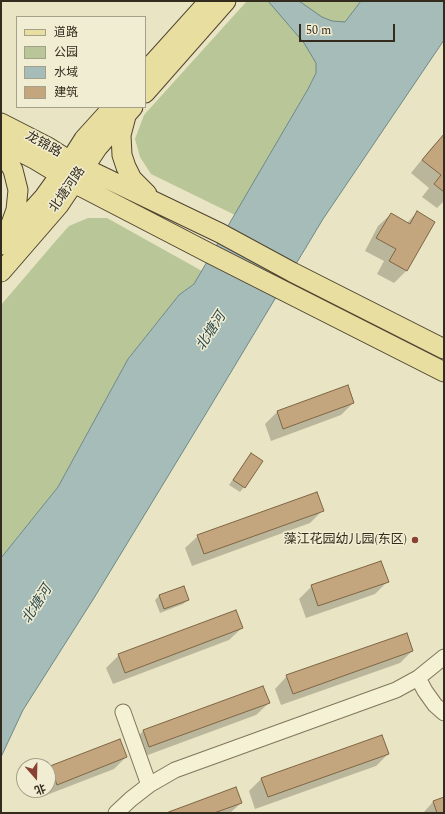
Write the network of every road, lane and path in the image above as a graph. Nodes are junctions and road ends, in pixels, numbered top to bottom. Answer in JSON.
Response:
{"nodes":[{"id":1,"x":209,"y":1,"type":"edge"},
{"id":2,"x":226,"y":1,"type":"edge"},
{"id":3,"x":146,"y":71,"type":"edge"},
{"id":4,"x":146,"y":93,"type":"edge"},
{"id":5,"x":124,"y":109,"type":"edge"},
{"id":6,"x":1,"y":123,"type":"edge"},
{"id":7,"x":1,"y":142,"type":"edge"},
{"id":8,"x":1,"y":148,"type":"edge"},
{"id":9,"x":72,"y":171,"type":"junction"},
{"id":10,"x":155,"y":202,"type":"junction"},
{"id":11,"x":3,"y":243,"type":"edge"},
{"id":12,"x":1,"y":272,"type":"edge"},
{"id":13,"x":444,"y":349,"type":"edge"},
{"id":14,"x":444,"y":372,"type":"edge"},
{"id":15,"x":444,"y":657,"type":"edge"},
{"id":16,"x":418,"y":678,"type":"junction"},
{"id":17,"x":123,"y":712,"type":"dead end"},
{"id":18,"x":444,"y":713,"type":"edge"},
{"id":19,"x":149,"y":785,"type":"junction"},
{"id":20,"x":116,"y":813,"type":"edge"}],
"edges":[{"from":1,"to":3,"type":"main road"},
{"from":2,"to":4,"type":"main road"},
{"from":5,"to":9,"type":"main road","name":"北塘河路"},
{"from":5,"to":10,"type":"main road"},
{"from":6,"to":9,"type":"main road","name":"龙锦路"},
{"from":7,"to":9,"type":"main road","name":"龙锦路"},
{"from":8,"to":11,"type":"main road"},
{"from":9,"to":10,"type":"main road"},
{"from":9,"to":11,"type":"main road","name":"北塘河路"},
{"from":9,"to":12,"type":"main road","name":"北塘河路"},
{"from":9,"to":14,"type":"main road"},
{"from":10,"to":13,"type":"main road"},
{"from":15,"to":16,"type":"lane"},
{"from":16,"to":18,"type":"lane"},
{"from":16,"to":19,"type":"lane"},
{"from":17,"to":19,"type":"lane"},
{"from":19,"to":20,"type":"lane"}]}
